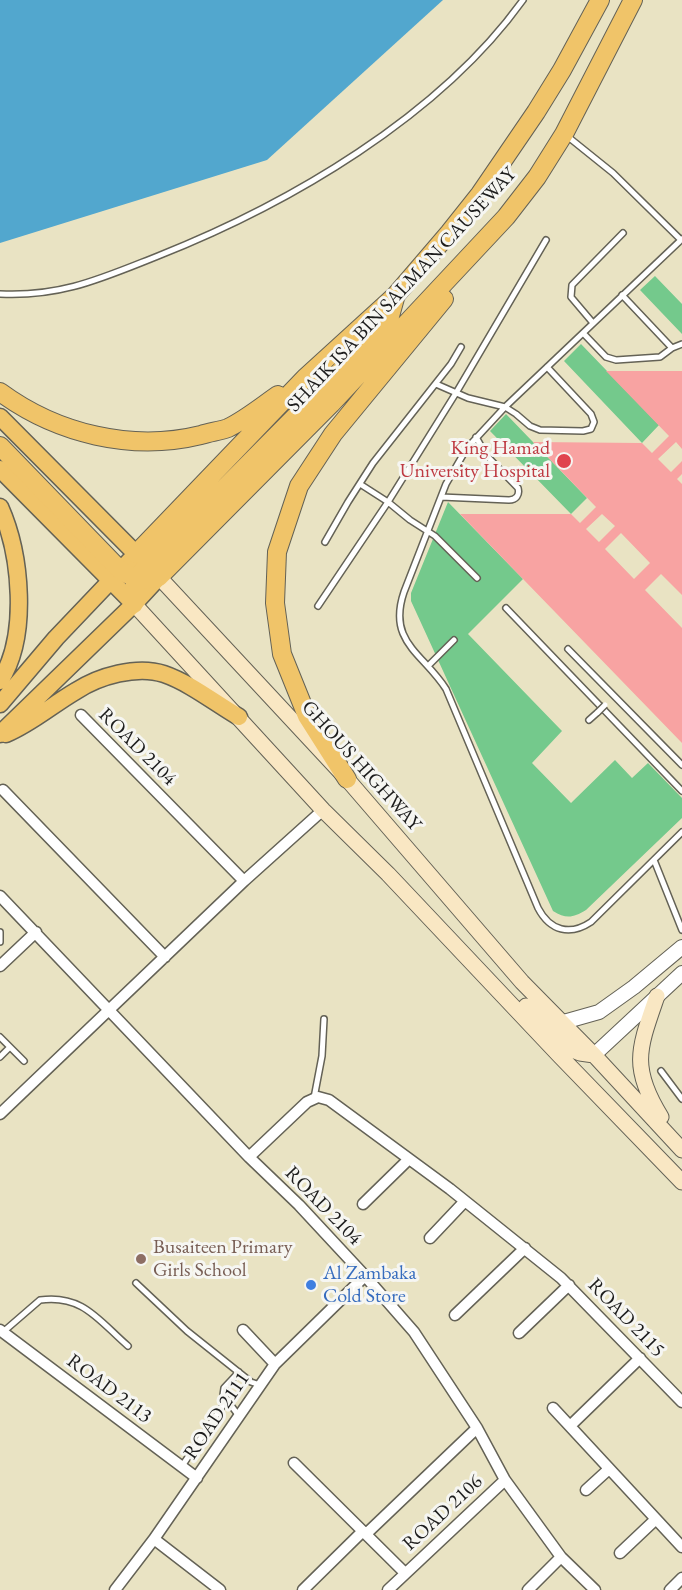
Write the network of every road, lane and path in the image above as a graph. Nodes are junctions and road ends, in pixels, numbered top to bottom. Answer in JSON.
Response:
{"nodes":[{"id":1,"x":523,"y":0,"type":"edge"},
{"id":2,"x":595,"y":0,"type":"edge"},
{"id":3,"x":600,"y":0,"type":"edge"},
{"id":4,"x":633,"y":0,"type":"edge"},
{"id":5,"x":586,"y":26,"type":"junction"},
{"id":6,"x":564,"y":134,"type":"junction"},
{"id":7,"x":623,"y":233,"type":"dead end"},
{"id":8,"x":681,"y":239,"type":"edge"},
{"id":9,"x":546,"y":240,"type":"dead end"},
{"id":10,"x":474,"y":252,"type":"junction"},
{"id":11,"x":0,"y":294,"type":"edge"},
{"id":12,"x":395,"y":296,"type":"junction"},
{"id":13,"x":622,"y":296,"type":"junction"},
{"id":14,"x":593,"y":323,"type":"junction"},
{"id":15,"x":583,"y":333,"type":"junction"},
{"id":16,"x":682,"y":344,"type":"edge"},
{"id":17,"x":461,"y":347,"type":"dead end"},
{"id":18,"x":672,"y":348,"type":"junction"},
{"id":19,"x":547,"y":368,"type":"junction"},
{"id":20,"x":305,"y":378,"type":"junction"},
{"id":21,"x":436,"y":384,"type":"junction"},
{"id":22,"x":0,"y":392,"type":"edge"},
{"id":23,"x":456,"y":393,"type":"junction"},
{"id":24,"x":505,"y":408,"type":"junction"},
{"id":25,"x":0,"y":417,"type":"edge"},
{"id":26,"x":476,"y":437,"type":"junction"},
{"id":27,"x":0,"y":447,"type":"edge"},
{"id":28,"x":0,"y":469,"type":"edge"},
{"id":29,"x":360,"y":484,"type":"junction"},
{"id":30,"x":441,"y":497,"type":"junction"},
{"id":31,"x":388,"y":501,"type":"junction"},
{"id":32,"x":0,"y":507,"type":"edge"},
{"id":33,"x":428,"y":531,"type":"junction"},
{"id":34,"x":326,"y":542,"type":"dead end"},
{"id":35,"x":145,"y":569,"type":"junction"},
{"id":36,"x":115,"y":576,"type":"junction"},
{"id":37,"x":477,"y":578,"type":"dead end"},
{"id":38,"x":134,"y":604,"type":"junction"},
{"id":39,"x":318,"y":606,"type":"dead end"},
{"id":40,"x":506,"y":608,"type":"dead end"},
{"id":41,"x":454,"y":640,"type":"dead end"},
{"id":42,"x":568,"y":649,"type":"dead end"},
{"id":43,"x":428,"y":666,"type":"junction"},
{"id":44,"x":0,"y":681,"type":"edge"},
{"id":45,"x":614,"y":696,"type":"junction"},
{"id":46,"x":0,"y":704,"type":"edge"},
{"id":47,"x":81,"y":715,"type":"dead end"},
{"id":48,"x":239,"y":717,"type":"junction"},
{"id":49,"x":589,"y":720,"type":"dead end"},
{"id":50,"x":0,"y":736,"type":"edge"},
{"id":51,"x":682,"y":765,"type":"edge"},
{"id":52,"x":347,"y":778,"type":"junction"},
{"id":53,"x":3,"y":790,"type":"dead end"},
{"id":54,"x":682,"y":791,"type":"edge"},
{"id":55,"x":323,"y":810,"type":"junction"},
{"id":56,"x":682,"y":832,"type":"edge"},
{"id":57,"x":654,"y":860,"type":"junction"},
{"id":58,"x":388,"y":874,"type":"junction"},
{"id":59,"x":244,"y":881,"type":"junction"},
{"id":60,"x":0,"y":896,"type":"edge"},
{"id":61,"x":682,"y":930,"type":"edge"},
{"id":62,"x":0,"y":932,"type":"edge"},
{"id":63,"x":36,"y":932,"type":"junction"},
{"id":64,"x":0,"y":942,"type":"edge"},
{"id":65,"x":682,"y":947,"type":"edge"},
{"id":66,"x":165,"y":957,"type":"junction"},
{"id":67,"x":0,"y":966,"type":"edge"},
{"id":68,"x":682,"y":974,"type":"edge"},
{"id":69,"x":657,"y":996,"type":"junction"},
{"id":70,"x":108,"y":1009,"type":"junction"},
{"id":71,"x":324,"y":1019,"type":"dead end"},
{"id":72,"x":561,"y":1023,"type":"junction"},
{"id":73,"x":0,"y":1037,"type":"edge"},
{"id":74,"x":10,"y":1047,"type":"junction"},
{"id":75,"x":594,"y":1055,"type":"junction"},
{"id":76,"x":0,"y":1057,"type":"edge"},
{"id":77,"x":24,"y":1061,"type":"dead end"},
{"id":78,"x":661,"y":1071,"type":"dead end"},
{"id":79,"x":314,"y":1098,"type":"junction"},
{"id":80,"x":682,"y":1099,"type":"edge"},
{"id":81,"x":0,"y":1114,"type":"edge"},
{"id":82,"x":681,"y":1149,"type":"edge"},
{"id":83,"x":249,"y":1157,"type":"junction"},
{"id":84,"x":409,"y":1159,"type":"junction"},
{"id":85,"x":682,"y":1182,"type":"edge"},
{"id":86,"x":465,"y":1201,"type":"junction"},
{"id":87,"x":363,"y":1204,"type":"dead end"},
{"id":88,"x":430,"y":1238,"type":"dead end"},
{"id":89,"x":525,"y":1248,"type":"junction"},
{"id":90,"x":365,"y":1276,"type":"junction"},
{"id":91,"x":136,"y":1283,"type":"dead end"},
{"id":92,"x":569,"y":1285,"type":"junction"},
{"id":93,"x":454,"y":1315,"type":"dead end"},
{"id":94,"x":243,"y":1330,"type":"dead end"},
{"id":95,"x":2,"y":1331,"type":"edge"},
{"id":96,"x":519,"y":1333,"type":"dead end"},
{"id":97,"x":128,"y":1347,"type":"dead end"},
{"id":98,"x":640,"y":1358,"type":"junction"},
{"id":99,"x":275,"y":1364,"type":"junction"},
{"id":100,"x":239,"y":1372,"type":"junction"},
{"id":101,"x":260,"y":1385,"type":"junction"},
{"id":102,"x":226,"y":1401,"type":"junction"},
{"id":103,"x":682,"y":1402,"type":"edge"},
{"id":104,"x":554,"y":1408,"type":"dead end"},
{"id":105,"x":239,"y":1417,"type":"junction"},
{"id":106,"x":570,"y":1426,"type":"junction"},
{"id":107,"x":477,"y":1428,"type":"junction"},
{"id":108,"x":294,"y":1463,"type":"dead end"},
{"id":109,"x":182,"y":1466,"type":"junction"},
{"id":110,"x":609,"y":1468,"type":"junction"},
{"id":111,"x":197,"y":1478,"type":"junction"},
{"id":112,"x":505,"y":1480,"type":"junction"},
{"id":113,"x":586,"y":1490,"type":"dead end"},
{"id":114,"x":656,"y":1519,"type":"junction"},
{"id":115,"x":365,"y":1533,"type":"junction"},
{"id":116,"x":154,"y":1539,"type":"junction"},
{"id":117,"x":682,"y":1547,"type":"edge"},
{"id":118,"x":620,"y":1552,"type":"dead end"},
{"id":119,"x":561,"y":1557,"type":"junction"},
{"id":120,"x":405,"y":1573,"type":"junction"},
{"id":121,"x":682,"y":1578,"type":"edge"},
{"id":122,"x":115,"y":1590,"type":"edge"},
{"id":123,"x":220,"y":1590,"type":"edge"},
{"id":124,"x":303,"y":1590,"type":"edge"},
{"id":125,"x":388,"y":1590,"type":"edge"},
{"id":126,"x":528,"y":1590,"type":"edge"},
{"id":127,"x":595,"y":1590,"type":"edge"},
{"id":128,"x":670,"y":1590,"type":"edge"}],
"edges":[{"from":1,"to":11,"type":"lane"},
{"from":2,"to":5,"type":"street"},
{"from":3,"to":5,"type":"highway","name":"SHAIK ISA BIN SALMAN CAUSEWAY"},
{"from":4,"to":6,"type":"highway","name":"SHAIK ISA BIN SALMAN CAUSEWAY"},
{"from":5,"to":12,"type":"highway","name":"SHAIK ISA BIN SALMAN CAUSEWAY"},
{"from":6,"to":8,"type":"lane"},
{"from":6,"to":10,"type":"highway","name":"SHAIK ISA BIN SALMAN CAUSEWAY"},
{"from":7,"to":14,"type":"lane"},
{"from":8,"to":13,"type":"lane"},
{"from":9,"to":23,"type":"lane"},
{"from":10,"to":35,"type":"highway","name":"SHAIK ISA BIN SALMAN CAUSEWAY"},
{"from":10,"to":52,"type":"highway"},
{"from":12,"to":20,"type":"highway","name":"SHAIK ISA BIN SALMAN CAUSEWAY"},
{"from":12,"to":35,"type":"highway"},
{"from":13,"to":14,"type":"lane"},
{"from":13,"to":18,"type":"lane"},
{"from":14,"to":15,"type":"lane"},
{"from":15,"to":18,"type":"lane"},
{"from":15,"to":19,"type":"lane"},
{"from":16,"to":18,"type":"lane"},
{"from":17,"to":21,"type":"lane"},
{"from":19,"to":24,"type":"lane"},
{"from":19,"to":24,"type":"lane"},
{"from":20,"to":22,"type":"highway"},
{"from":20,"to":35,"type":"highway","name":"SHAIK ISA BIN SALMAN CAUSEWAY"},
{"from":21,"to":23,"type":"lane"},
{"from":21,"to":29,"type":"lane"},
{"from":23,"to":24,"type":"lane"},
{"from":23,"to":31,"type":"lane"},
{"from":24,"to":26,"type":"lane"},
{"from":25,"to":35,"type":"main road","name":"GHOUS HIGHWAY"},
{"from":26,"to":30,"type":"lane"},
{"from":26,"to":30,"type":"lane"},
{"from":27,"to":36,"type":"highway"},
{"from":28,"to":36,"type":"main road"},
{"from":29,"to":31,"type":"lane"},
{"from":29,"to":34,"type":"lane"},
{"from":30,"to":33,"type":"lane"},
{"from":31,"to":33,"type":"lane"},
{"from":31,"to":39,"type":"lane"},
{"from":32,"to":44,"type":"main road"},
{"from":33,"to":37,"type":"lane"},
{"from":33,"to":43,"type":"lane"},
{"from":35,"to":36,"type":"highway"},
{"from":35,"to":38,"type":"highway"},
{"from":35,"to":52,"type":"main road","name":"GHOUS HIGHWAY"},
{"from":36,"to":38,"type":"main road"},
{"from":36,"to":46,"type":"main road"},
{"from":38,"to":48,"type":"main road"},
{"from":38,"to":50,"type":"main road"},
{"from":40,"to":54,"type":"lane"},
{"from":41,"to":43,"type":"lane"},
{"from":42,"to":45,"type":"lane"},
{"from":43,"to":57,"type":"lane"},
{"from":45,"to":49,"type":"lane","bridge":true},
{"from":45,"to":51,"type":"lane"},
{"from":47,"to":59,"type":"street","name":"ROAD 2104"},
{"from":48,"to":50,"type":"main road"},
{"from":48,"to":55,"type":"main road"},
{"from":52,"to":72,"type":"main road","name":"GHOUS HIGHWAY"},
{"from":53,"to":66,"type":"street"},
{"from":55,"to":58,"type":"main road"},
{"from":55,"to":59,"type":"street"},
{"from":56,"to":57,"type":"lane"},
{"from":57,"to":61,"type":"lane"},
{"from":58,"to":75,"type":"main road"},
{"from":58,"to":85,"type":"main road"},
{"from":59,"to":66,"type":"street"},
{"from":60,"to":63,"type":"street","name":"ROAD 2104"},
{"from":62,"to":64,"type":"lane"},
{"from":63,"to":67,"type":"street"},
{"from":63,"to":70,"type":"street","name":"ROAD 2104"},
{"from":65,"to":72,"type":"street"},
{"from":66,"to":70,"type":"street"},
{"from":68,"to":69,"type":"street"},
{"from":69,"to":75,"type":"street"},
{"from":69,"to":82,"type":"main road"},
{"from":70,"to":81,"type":"street"},
{"from":70,"to":83,"type":"street","name":"ROAD 2104"},
{"from":71,"to":79,"type":"lane"},
{"from":72,"to":75,"type":"main road","name":"GHOUS HIGHWAY"},
{"from":73,"to":74,"type":"lane"},
{"from":74,"to":76,"type":"lane"},
{"from":74,"to":77,"type":"lane"},
{"from":75,"to":82,"type":"main road","name":"GHOUS HIGHWAY"},
{"from":78,"to":80,"type":"lane"},
{"from":79,"to":83,"type":"street"},
{"from":79,"to":84,"type":"street","name":"ROAD 2115"},
{"from":83,"to":90,"type":"street","name":"ROAD 2104"},
{"from":84,"to":86,"type":"street","name":"ROAD 2115"},
{"from":84,"to":87,"type":"street"},
{"from":86,"to":88,"type":"street"},
{"from":86,"to":89,"type":"street","name":"ROAD 2115"},
{"from":89,"to":92,"type":"street","name":"ROAD 2115"},
{"from":89,"to":93,"type":"street"},
{"from":90,"to":99,"type":"street","name":"ROAD 2111"},
{"from":90,"to":107,"type":"street","name":"ROAD 2104"},
{"from":91,"to":100,"type":"lane"},
{"from":92,"to":96,"type":"street","name":"ROAD 2115"},
{"from":92,"to":98,"type":"street","name":"ROAD 2115"},
{"from":94,"to":99,"type":"street"},
{"from":95,"to":97,"type":"lane"},
{"from":95,"to":109,"type":"street","name":"ROAD 2113"},
{"from":98,"to":103,"type":"street","name":"ROAD 2115"},
{"from":98,"to":106,"type":"street"},
{"from":99,"to":101,"type":"street","name":"ROAD 2111"},
{"from":100,"to":101,"type":"lane"},
{"from":100,"to":102,"type":"lane"},
{"from":101,"to":105,"type":"street","name":"ROAD 2111"},
{"from":102,"to":105,"type":"lane"},
{"from":102,"to":109,"type":"lane"},
{"from":104,"to":106,"type":"street"},
{"from":105,"to":111,"type":"street","name":"ROAD 2111"},
{"from":106,"to":110,"type":"street"},
{"from":107,"to":112,"type":"street","name":"ROAD 2104"},
{"from":107,"to":115,"type":"street"},
{"from":108,"to":115,"type":"street","name":"ROAD 2106"},
{"from":109,"to":111,"type":"street","name":"ROAD 2113"},
{"from":110,"to":113,"type":"street"},
{"from":110,"to":114,"type":"street"},
{"from":111,"to":116,"type":"street","name":"ROAD 2111"},
{"from":112,"to":119,"type":"street","name":"ROAD 2104"},
{"from":112,"to":120,"type":"street","name":"ROAD 2106"},
{"from":114,"to":117,"type":"street"},
{"from":114,"to":118,"type":"street"},
{"from":115,"to":120,"type":"street","name":"ROAD 2106"},
{"from":115,"to":124,"type":"street"},
{"from":116,"to":122,"type":"street","name":"ROAD 2111"},
{"from":116,"to":123,"type":"street"},
{"from":119,"to":126,"type":"street"},
{"from":119,"to":127,"type":"street","name":"ROAD 2104"},
{"from":120,"to":125,"type":"street","name":"ROAD 2106"},
{"from":121,"to":128,"type":"street"}]}
